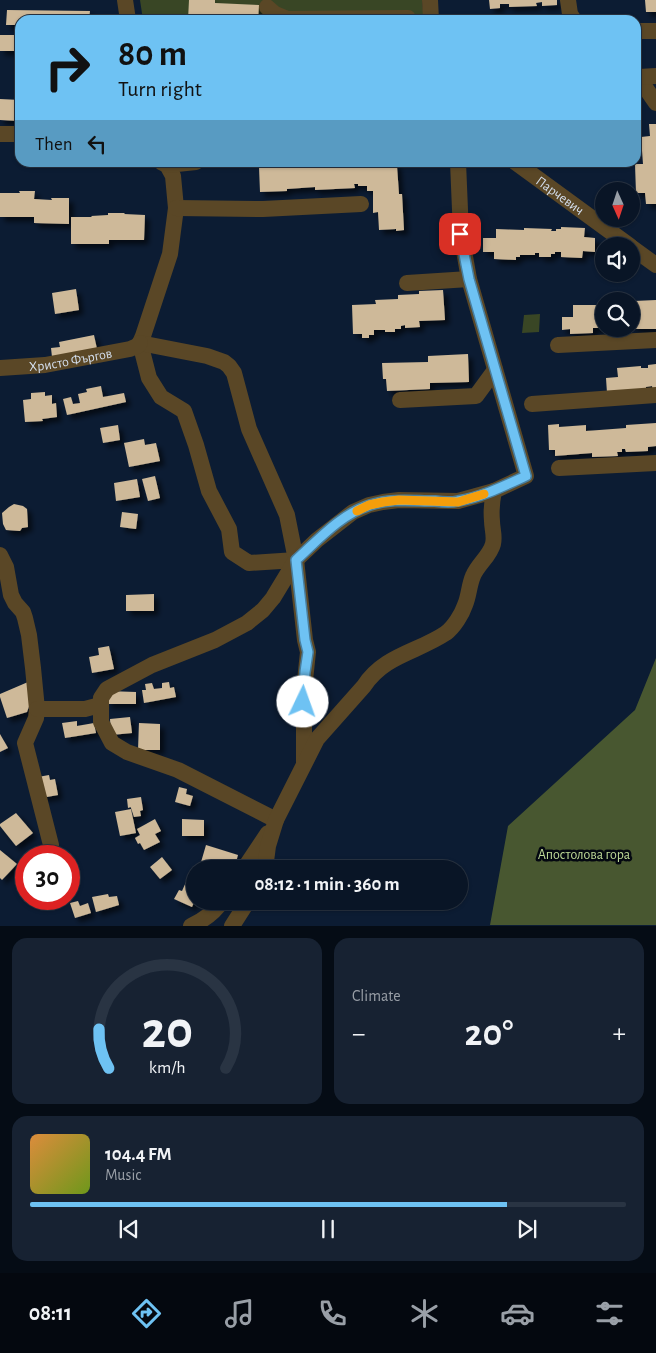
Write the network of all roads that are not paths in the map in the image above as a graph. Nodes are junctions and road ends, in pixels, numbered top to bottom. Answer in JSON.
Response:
{"nodes":[{"id":1,"x":125,"y":0,"type":"edge"},
{"id":2,"x":430,"y":0,"type":"edge"},
{"id":3,"x":568,"y":0,"type":"edge"},
{"id":4,"x":267,"y":7,"type":"dead end"},
{"id":5,"x":127,"y":15,"type":"edge"},
{"id":6,"x":277,"y":15,"type":"edge"},
{"id":7,"x":431,"y":15,"type":"edge"},
{"id":8,"x":571,"y":15,"type":"edge"},
{"id":9,"x":641,"y":31,"type":"edge"},
{"id":10,"x":656,"y":31,"type":"edge"},
{"id":11,"x":641,"y":76,"type":"edge"},
{"id":12,"x":656,"y":76,"type":"edge"},
{"id":13,"x":641,"y":81,"type":"edge"},
{"id":14,"x":656,"y":102,"type":"edge"},
{"id":15,"x":0,"y":134,"type":"edge"},
{"id":16,"x":15,"y":134,"type":"edge"},
{"id":17,"x":166,"y":167,"type":"edge"},
{"id":18,"x":458,"y":167,"type":"edge"},
{"id":19,"x":523,"y":167,"type":"edge"},
{"id":20,"x":362,"y":204,"type":"dead end"},
{"id":21,"x":176,"y":208,"type":"junction"},
{"id":22,"x":617,"y":237,"type":"edge"},
{"id":23,"x":640,"y":252,"type":"edge"},
{"id":24,"x":654,"y":260,"type":"edge"},
{"id":25,"x":469,"y":279,"type":"junction"},
{"id":26,"x":406,"y":284,"type":"dead end"},
{"id":27,"x":656,"y":340,"type":"edge"},
{"id":28,"x":140,"y":343,"type":"junction"},
{"id":29,"x":558,"y":345,"type":"dead end"},
{"id":30,"x":0,"y":368,"type":"edge"},
{"id":31,"x":495,"y":370,"type":"junction"},
{"id":32,"x":656,"y":395,"type":"edge"},
{"id":33,"x":400,"y":400,"type":"dead end"},
{"id":34,"x":532,"y":404,"type":"dead end"},
{"id":35,"x":656,"y":463,"type":"edge"},
{"id":36,"x":559,"y":468,"type":"dead end"},
{"id":37,"x":494,"y":491,"type":"junction"},
{"id":38,"x":0,"y":555,"type":"edge"},
{"id":39,"x":296,"y":560,"type":"junction"},
{"id":40,"x":100,"y":705,"type":"junction"},
{"id":41,"x":37,"y":709,"type":"junction"},
{"id":42,"x":304,"y":766,"type":"junction"},
{"id":43,"x":275,"y":821,"type":"junction"},
{"id":44,"x":51,"y":845,"type":"dead end"},
{"id":45,"x":250,"y":860,"type":"edge"},
{"id":46,"x":266,"y":860,"type":"edge"},
{"id":47,"x":216,"y":910,"type":"edge"},
{"id":48,"x":242,"y":910,"type":"edge"},
{"id":49,"x":191,"y":926,"type":"edge"},
{"id":50,"x":232,"y":926,"type":"edge"}],
"edges":[{"from":1,"to":5,"type":"street"},
{"from":2,"to":7,"type":"street"},
{"from":3,"to":8,"type":"street"},
{"from":4,"to":6,"type":"street"},
{"from":9,"to":10,"type":"street"},
{"from":11,"to":12,"type":"street"},
{"from":13,"to":14,"type":"street"},
{"from":15,"to":16,"type":"street"},
{"from":17,"to":21,"type":"street"},
{"from":18,"to":25,"type":"street"},
{"from":19,"to":22,"type":"street","name":"Парчевич"},
{"from":20,"to":21,"type":"street"},
{"from":21,"to":28,"type":"street"},
{"from":23,"to":24,"type":"street","name":"Парчевич"},
{"from":25,"to":26,"type":"street"},
{"from":25,"to":31,"type":"street"},
{"from":27,"to":29,"type":"street"},
{"from":28,"to":30,"type":"street","name":"Христо Фъргов"},
{"from":28,"to":39,"type":"street"},
{"from":28,"to":39,"type":"street"},
{"from":31,"to":33,"type":"street"},
{"from":31,"to":37,"type":"street"},
{"from":32,"to":34,"type":"street"},
{"from":35,"to":36,"type":"street"},
{"from":37,"to":39,"type":"street"},
{"from":37,"to":42,"type":"street"},
{"from":38,"to":41,"type":"street"},
{"from":39,"to":40,"type":"street"},
{"from":39,"to":42,"type":"street"},
{"from":40,"to":41,"type":"street"},
{"from":40,"to":43,"type":"street"},
{"from":41,"to":44,"type":"street"},
{"from":42,"to":43,"type":"street"},
{"from":43,"to":45,"type":"street"},
{"from":43,"to":46,"type":"street"},
{"from":47,"to":49,"type":"street"},
{"from":48,"to":50,"type":"street"}]}
